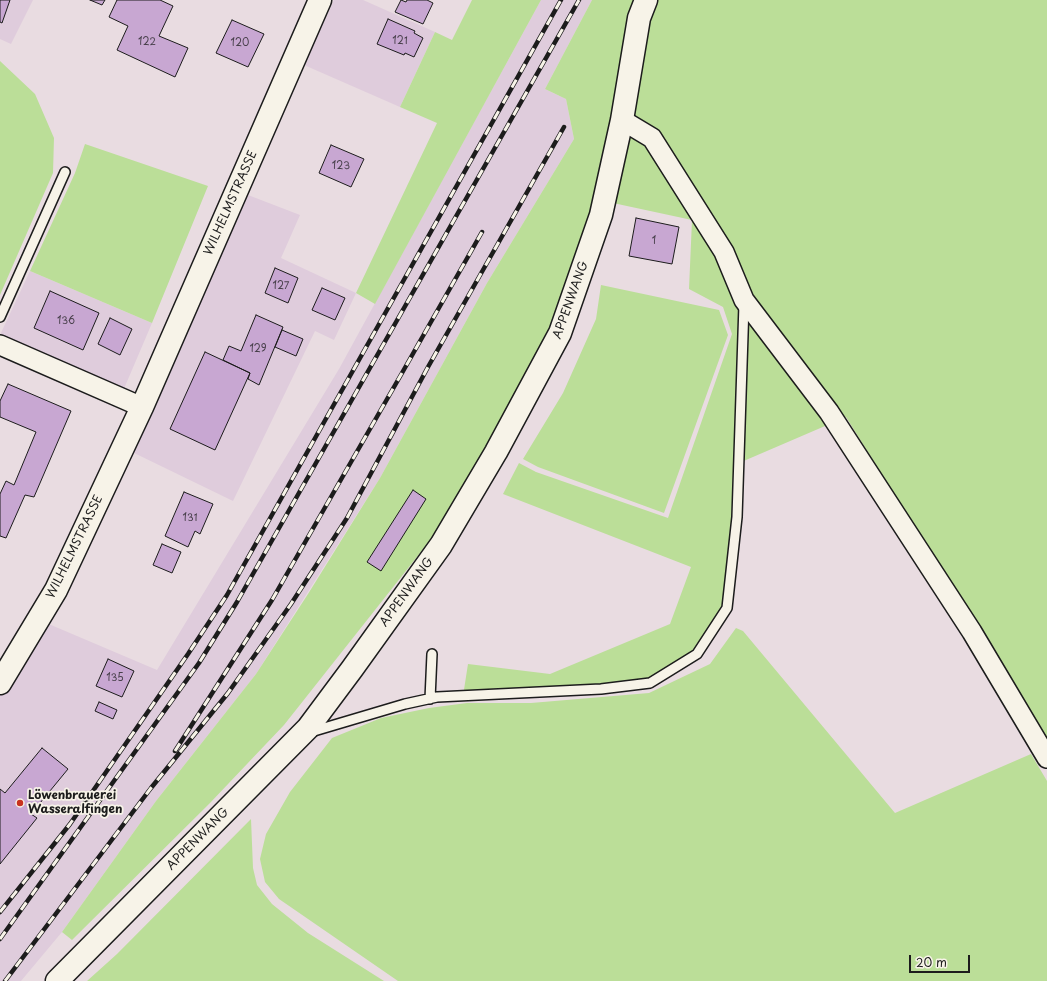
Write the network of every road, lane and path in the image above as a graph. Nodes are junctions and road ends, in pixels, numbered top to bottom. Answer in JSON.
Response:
{"nodes":[{"id":1,"x":320,"y":0,"type":"edge"},
{"id":2,"x":646,"y":0,"type":"edge"},
{"id":3,"x":622,"y":120,"type":"junction"},
{"id":4,"x":65,"y":172,"type":"dead end"},
{"id":5,"x":744,"y":300,"type":"junction"},
{"id":6,"x":0,"y":317,"type":"edge"},
{"id":7,"x":0,"y":345,"type":"edge"},
{"id":8,"x":142,"y":407,"type":"junction"},
{"id":9,"x":432,"y":654,"type":"dead end"},
{"id":10,"x":0,"y":683,"type":"edge"},
{"id":11,"x":430,"y":699,"type":"junction"},
{"id":12,"x":308,"y":728,"type":"junction"},
{"id":13,"x":1047,"y":758,"type":"edge"},
{"id":14,"x":57,"y":981,"type":"edge"}],
"edges":[{"from":1,"to":8,"type":"street","name":"WILHELMSTRASSE"},
{"from":2,"to":3,"type":"street","name":"APPENWANG"},
{"from":3,"to":5,"type":"street"},
{"from":3,"to":12,"type":"street","name":"APPENWANG"},
{"from":4,"to":6,"type":"lane"},
{"from":5,"to":11,"type":"lane"},
{"from":5,"to":13,"type":"street"},
{"from":7,"to":8,"type":"street"},
{"from":8,"to":10,"type":"street","name":"WILHELMSTRASSE"},
{"from":9,"to":11,"type":"lane"},
{"from":11,"to":12,"type":"lane"},
{"from":12,"to":14,"type":"street","name":"APPENWANG"}]}
